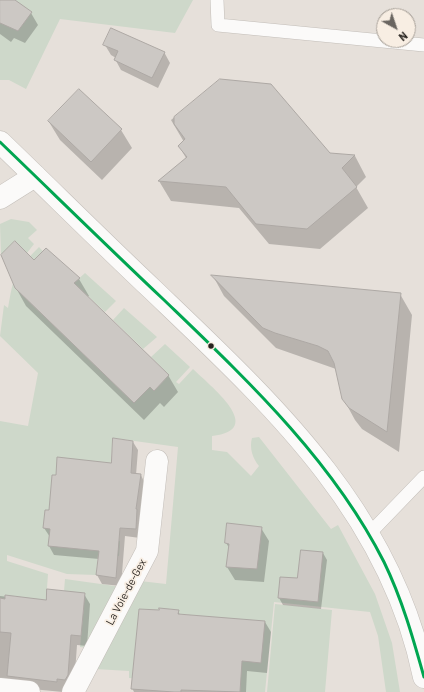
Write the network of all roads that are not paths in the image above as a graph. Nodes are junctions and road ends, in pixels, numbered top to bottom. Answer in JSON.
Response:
{"nodes":[{"id":1,"x":217,"y":0,"type":"edge"},
{"id":2,"x":424,"y":45,"type":"edge"},
{"id":3,"x":0,"y":142,"type":"edge"},
{"id":4,"x":34,"y":176,"type":"junction"},
{"id":5,"x":0,"y":198,"type":"edge"},
{"id":6,"x":157,"y":461,"type":"dead end"},
{"id":7,"x":424,"y":477,"type":"edge"},
{"id":8,"x":369,"y":534,"type":"junction"},
{"id":9,"x":424,"y":677,"type":"edge"},
{"id":10,"x":0,"y":690,"type":"edge"},
{"id":11,"x":29,"y":692,"type":"edge"},
{"id":12,"x":73,"y":692,"type":"edge"}],
"edges":[{"from":1,"to":2,"type":"lane"},
{"from":3,"to":4,"type":"street"},
{"from":4,"to":5,"type":"street"},
{"from":4,"to":8,"type":"street"},
{"from":6,"to":12,"type":"street","name":"La Voie-de-Gex"},
{"from":7,"to":8,"type":"lane"},
{"from":8,"to":9,"type":"street"},
{"from":10,"to":11,"type":"street"}]}
